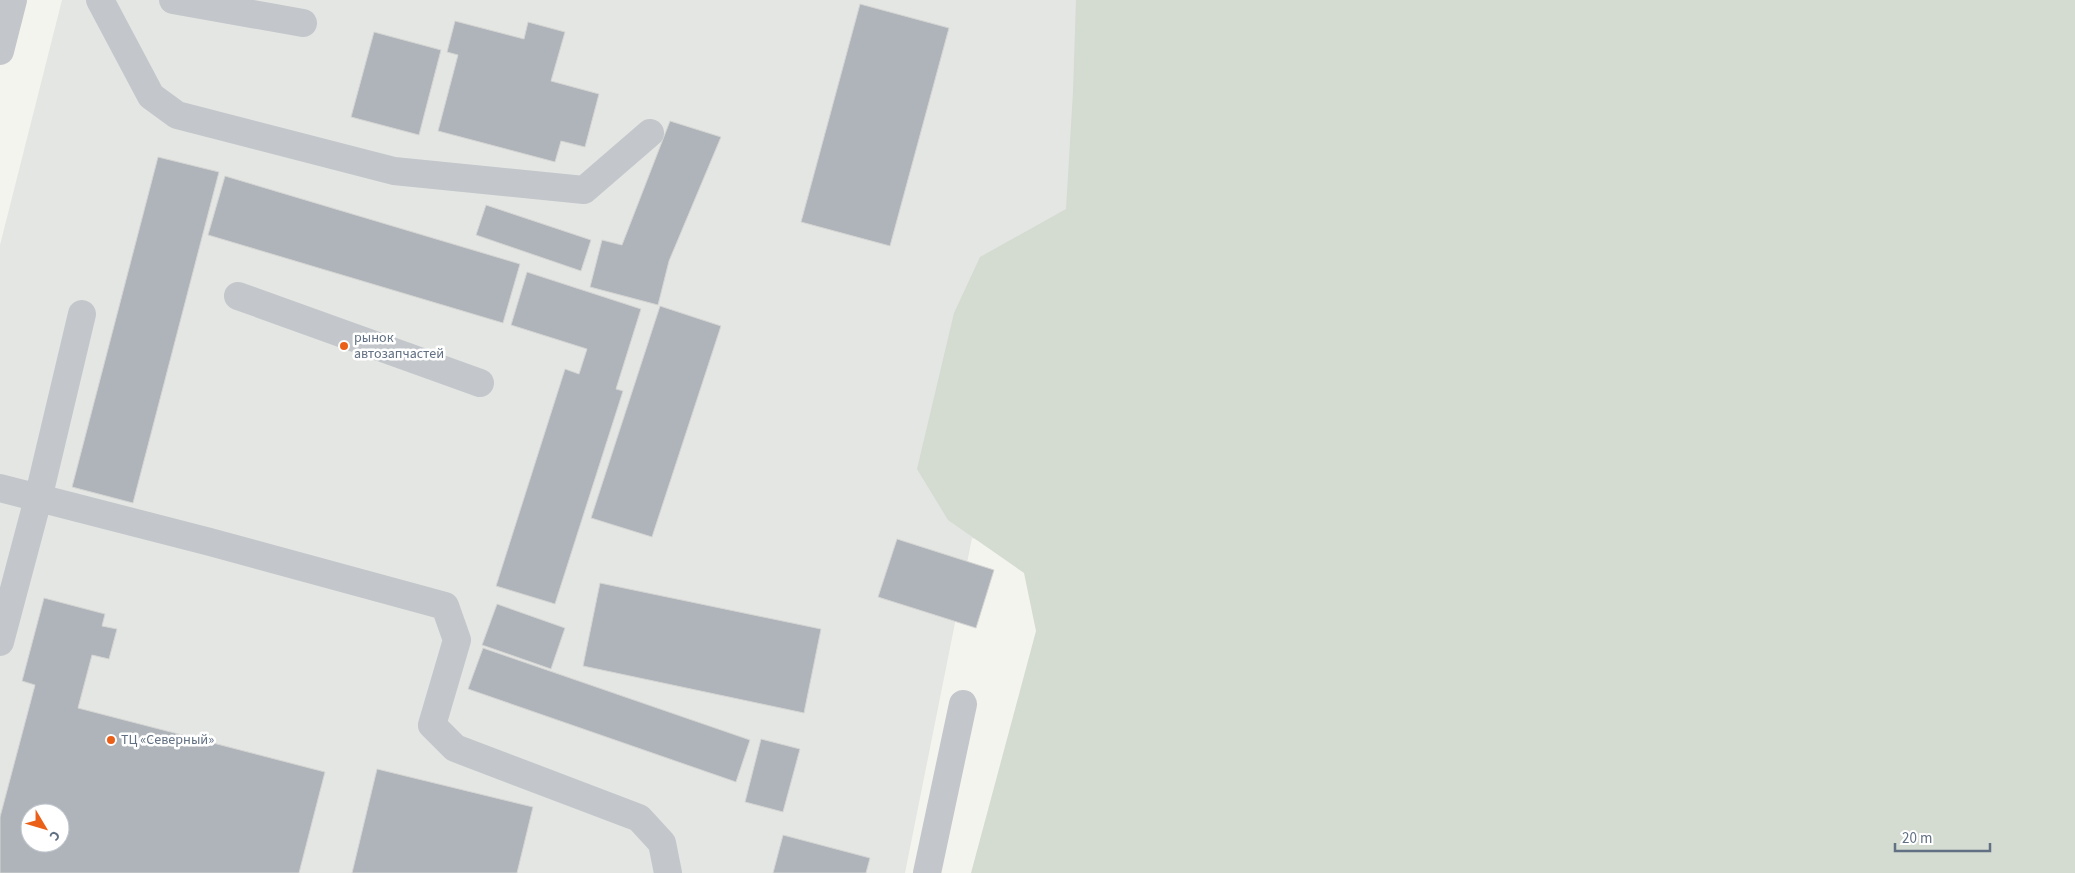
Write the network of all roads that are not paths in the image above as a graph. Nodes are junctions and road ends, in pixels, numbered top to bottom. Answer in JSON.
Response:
{"nodes":[{"id":1,"x":14,"y":0,"type":"edge"},
{"id":2,"x":100,"y":0,"type":"edge"},
{"id":3,"x":173,"y":0,"type":"edge"},
{"id":4,"x":303,"y":23,"type":"dead end"},
{"id":5,"x":0,"y":51,"type":"edge"},
{"id":6,"x":650,"y":133,"type":"dead end"},
{"id":7,"x":238,"y":296,"type":"dead end"},
{"id":8,"x":82,"y":314,"type":"dead end"},
{"id":9,"x":480,"y":383,"type":"dead end"},
{"id":10,"x":0,"y":488,"type":"edge"},
{"id":11,"x":38,"y":499,"type":"junction"},
{"id":12,"x":0,"y":642,"type":"edge"},
{"id":13,"x":963,"y":704,"type":"dead end"},
{"id":14,"x":668,"y":873,"type":"edge"},
{"id":15,"x":927,"y":873,"type":"edge"}],
"edges":[{"from":1,"to":5,"type":"street"},
{"from":2,"to":6,"type":"street"},
{"from":3,"to":4,"type":"street"},
{"from":7,"to":9,"type":"street"},
{"from":8,"to":11,"type":"street"},
{"from":10,"to":11,"type":"street"},
{"from":11,"to":12,"type":"street"},
{"from":11,"to":14,"type":"street"},
{"from":13,"to":15,"type":"street"}]}
